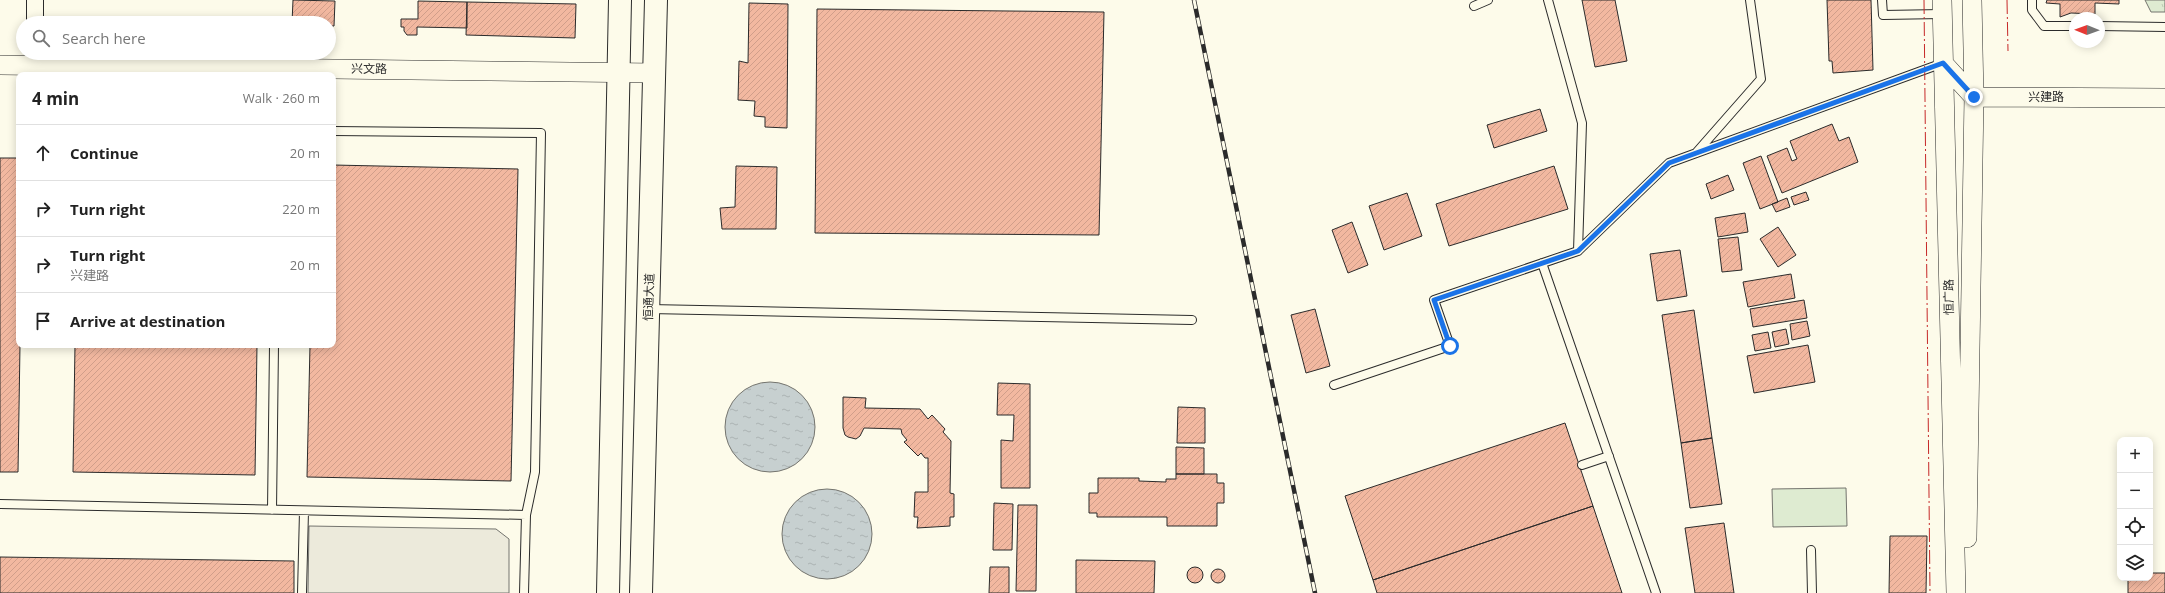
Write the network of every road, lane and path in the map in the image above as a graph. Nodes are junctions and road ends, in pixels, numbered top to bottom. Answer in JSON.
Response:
{"nodes":[{"id":1,"x":35,"y":0,"type":"edge"},
{"id":2,"x":620,"y":0,"type":"edge"},
{"id":3,"x":656,"y":0,"type":"edge"},
{"id":4,"x":1488,"y":0,"type":"edge"},
{"id":5,"x":1548,"y":0,"type":"edge"},
{"id":6,"x":1750,"y":0,"type":"edge"},
{"id":7,"x":1882,"y":0,"type":"edge"},
{"id":8,"x":1972,"y":0,"type":"edge"},
{"id":9,"x":2032,"y":0,"type":"edge"},
{"id":10,"x":1474,"y":6,"type":"dead end"},
{"id":11,"x":1942,"y":7,"type":"edge"},
{"id":12,"x":35,"y":16,"type":"edge"},
{"id":13,"x":2069,"y":26,"type":"edge"},
{"id":14,"x":2105,"y":26,"type":"edge"},
{"id":15,"x":2165,"y":27,"type":"edge"},
{"id":16,"x":29,"y":60,"type":"edge"},
{"id":17,"x":80,"y":60,"type":"edge"},
{"id":18,"x":1943,"y":63,"type":"junction"},
{"id":19,"x":0,"y":65,"type":"edge"},
{"id":20,"x":618,"y":72,"type":"junction"},
{"id":21,"x":655,"y":73,"type":"junction"},
{"id":22,"x":1974,"y":97,"type":"junction"},
{"id":23,"x":2165,"y":98,"type":"edge"},
{"id":24,"x":336,"y":131,"type":"edge"},
{"id":25,"x":1695,"y":154,"type":"junction"},
{"id":26,"x":1578,"y":251,"type":"junction"},
{"id":27,"x":1542,"y":263,"type":"junction"},
{"id":28,"x":649,"y":309,"type":"junction"},
{"id":29,"x":1192,"y":320,"type":"dead end"},
{"id":30,"x":274,"y":348,"type":"edge"},
{"id":31,"x":1334,"y":385,"type":"dead end"},
{"id":32,"x":1609,"y":456,"type":"junction"},
{"id":33,"x":1582,"y":465,"type":"dead end"},
{"id":34,"x":0,"y":504,"type":"edge"},
{"id":35,"x":272,"y":510,"type":"junction"},
{"id":36,"x":304,"y":510,"type":"junction"},
{"id":37,"x":526,"y":515,"type":"junction"},
{"id":38,"x":1811,"y":550,"type":"dead end"},
{"id":39,"x":302,"y":593,"type":"edge"},
{"id":40,"x":524,"y":593,"type":"edge"},
{"id":41,"x":608,"y":593,"type":"edge"},
{"id":42,"x":641,"y":593,"type":"edge"},
{"id":43,"x":1656,"y":593,"type":"edge"},
{"id":44,"x":1812,"y":593,"type":"edge"},
{"id":45,"x":1956,"y":593,"type":"edge"},
{"id":46,"x":1966,"y":593,"type":"edge"}],
"edges":[{"from":1,"to":12,"type":"street"},
{"from":2,"to":20,"type":"main road"},
{"from":3,"to":21,"type":"main road","name":"恒通大道"},
{"from":4,"to":10,"type":"lane"},
{"from":5,"to":26,"type":"lane"},
{"from":6,"to":25,"type":"lane"},
{"from":7,"to":11,"type":"lane"},
{"from":8,"to":22,"type":"street","name":"恒广路"},
{"from":9,"to":13,"type":"lane"},
{"from":11,"to":18,"type":"street","name":"恒广路"},
{"from":14,"to":15,"type":"lane"},
{"from":16,"to":19,"type":"street","name":"兴文路"},
{"from":17,"to":20,"type":"street","name":"兴文路"},
{"from":18,"to":22,"type":"street"},
{"from":18,"to":25,"type":"lane"},
{"from":18,"to":45,"type":"street","name":"恒广路"},
{"from":20,"to":21,"type":"street","name":"兴文路"},
{"from":20,"to":41,"type":"main road"},
{"from":21,"to":28,"type":"main road","name":"恒通大道"},
{"from":22,"to":23,"type":"street","name":"兴建路"},
{"from":22,"to":46,"type":"street","name":"恒广路"},
{"from":24,"to":37,"type":"lane"},
{"from":25,"to":26,"type":"lane"},
{"from":26,"to":27,"type":"lane"},
{"from":27,"to":31,"type":"lane"},
{"from":27,"to":32,"type":"lane"},
{"from":28,"to":29,"type":"lane"},
{"from":28,"to":42,"type":"main road","name":"恒通大道"},
{"from":30,"to":35,"type":"lane"},
{"from":32,"to":33,"type":"lane"},
{"from":32,"to":43,"type":"lane"},
{"from":34,"to":35,"type":"lane"},
{"from":35,"to":36,"type":"lane"},
{"from":36,"to":37,"type":"lane"},
{"from":36,"to":39,"type":"lane"},
{"from":37,"to":40,"type":"lane"},
{"from":38,"to":44,"type":"lane"}]}
